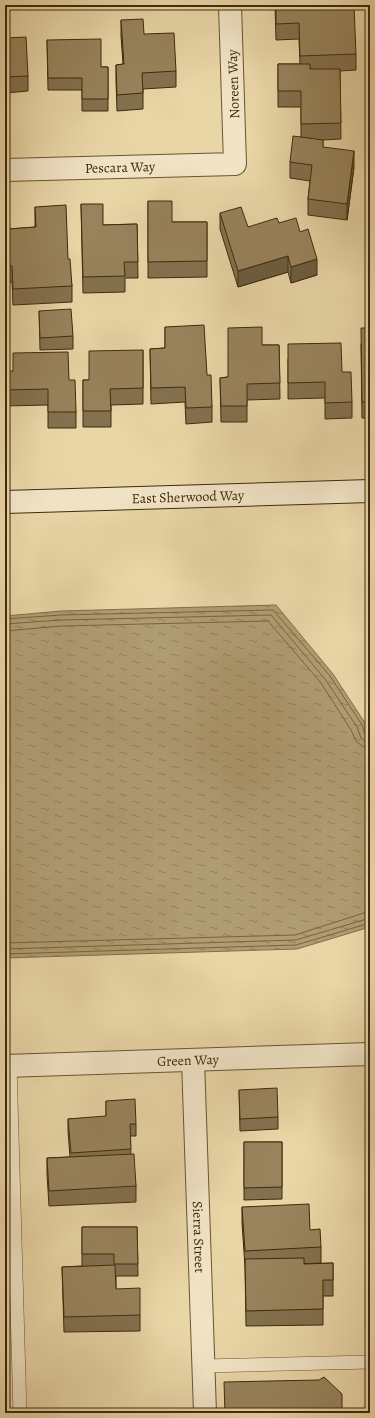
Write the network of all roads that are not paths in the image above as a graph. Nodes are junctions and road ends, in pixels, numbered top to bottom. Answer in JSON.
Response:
{"nodes":[{"id":1,"x":230,"y":5,"type":"edge"},
{"id":2,"x":236,"y":164,"type":"joint"},
{"id":3,"x":5,"y":170,"type":"edge"},
{"id":4,"x":370,"y":491,"type":"edge"},
{"id":5,"x":5,"y":502,"type":"edge"},
{"id":6,"x":370,"y":1054,"type":"edge"},
{"id":7,"x":193,"y":1060,"type":"junction"},
{"id":8,"x":8,"y":1066,"type":"edge"},
{"id":9,"x":370,"y":1362,"type":"edge"},
{"id":10,"x":204,"y":1366,"type":"junction"},
{"id":11,"x":20,"y":1413,"type":"edge"},
{"id":12,"x":205,"y":1413,"type":"edge"}],
"edges":[{"from":1,"to":2,"type":"street","name":"Noreen Way"},
{"from":2,"to":3,"type":"street","name":"Pescara Way"},
{"from":4,"to":5,"type":"street","name":"East Sherwood Way"},
{"from":6,"to":7,"type":"street","name":"Green Way"},
{"from":7,"to":8,"type":"street","name":"Green Way"},
{"from":7,"to":10,"type":"street","name":"Sierra Street"},
{"from":8,"to":11,"type":"lane"},
{"from":9,"to":10,"type":"lane"},
{"from":10,"to":12,"type":"street","name":"Sierra Street"}]}
